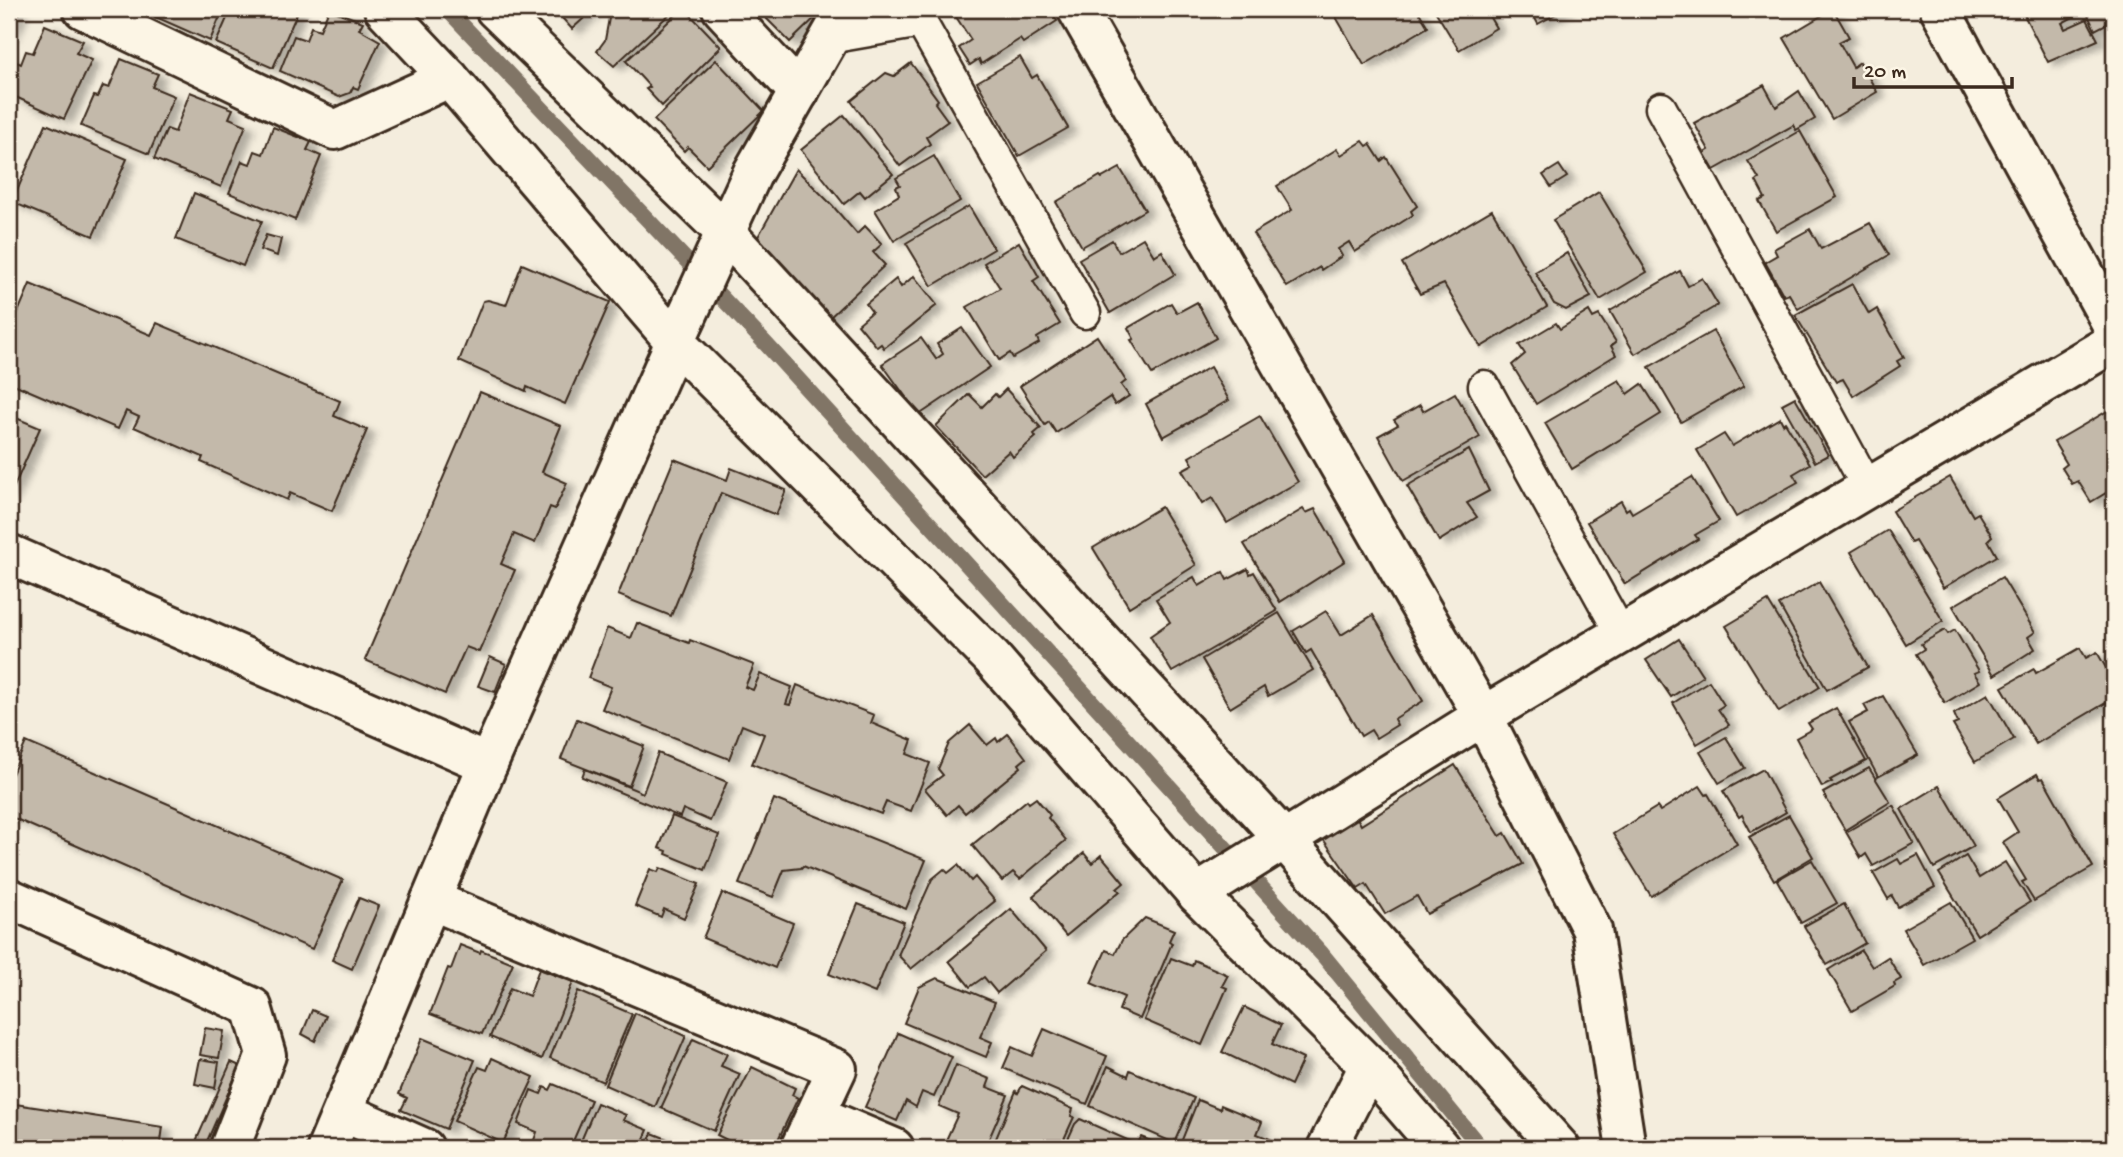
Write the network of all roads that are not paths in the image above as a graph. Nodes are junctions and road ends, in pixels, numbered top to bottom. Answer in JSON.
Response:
{"nodes":[{"id":1,"x":83,"y":9,"type":"edge"},
{"id":2,"x":384,"y":9,"type":"edge"},
{"id":3,"x":495,"y":9,"type":"edge"},
{"id":4,"x":722,"y":9,"type":"edge"},
{"id":5,"x":1077,"y":9,"type":"edge"},
{"id":6,"x":1940,"y":9,"type":"edge"},
{"id":7,"x":838,"y":23,"type":"edge"},
{"id":8,"x":449,"y":78,"type":"junction"},
{"id":9,"x":799,"y":92,"type":"junction"},
{"id":10,"x":1661,"y":108,"type":"dead end"},
{"id":11,"x":725,"y":232,"type":"junction"},
{"id":12,"x":1085,"y":313,"type":"dead end"},
{"id":13,"x":2114,"y":328,"type":"edge"},
{"id":14,"x":675,"y":342,"type":"junction"},
{"id":15,"x":2114,"y":342,"type":"edge"},
{"id":16,"x":1485,"y":386,"type":"dead end"},
{"id":17,"x":1868,"y":488,"type":"junction"},
{"id":18,"x":9,"y":554,"type":"edge"},
{"id":19,"x":1621,"y":634,"type":"junction"},
{"id":20,"x":1483,"y":716,"type":"junction"},
{"id":21,"x":488,"y":764,"type":"junction"},
{"id":22,"x":1283,"y":838,"type":"junction"},
{"id":23,"x":1197,"y":894,"type":"junction"},
{"id":24,"x":9,"y":898,"type":"edge"},
{"id":25,"x":431,"y":900,"type":"junction"},
{"id":26,"x":1369,"y":1066,"type":"junction"},
{"id":27,"x":342,"y":1112,"type":"junction"},
{"id":28,"x":808,"y":1131,"type":"edge"},
{"id":29,"x":231,"y":1148,"type":"edge"},
{"id":30,"x":327,"y":1148,"type":"edge"},
{"id":31,"x":424,"y":1148,"type":"edge"},
{"id":32,"x":894,"y":1148,"type":"edge"},
{"id":33,"x":1327,"y":1148,"type":"edge"},
{"id":34,"x":1440,"y":1148,"type":"edge"},
{"id":35,"x":1560,"y":1148,"type":"edge"},
{"id":36,"x":1626,"y":1148,"type":"edge"}],
"edges":[{"from":1,"to":8,"type":"street"},
{"from":2,"to":8,"type":"street"},
{"from":3,"to":11,"type":"street"},
{"from":4,"to":9,"type":"street"},
{"from":5,"to":20,"type":"street"},
{"from":6,"to":13,"type":"street"},
{"from":7,"to":9,"type":"street"},
{"from":7,"to":12,"type":"lane"},
{"from":8,"to":14,"type":"street"},
{"from":9,"to":11,"type":"street"},
{"from":10,"to":17,"type":"lane"},
{"from":11,"to":14,"type":"street"},
{"from":11,"to":22,"type":"street"},
{"from":14,"to":21,"type":"street"},
{"from":14,"to":23,"type":"street"},
{"from":15,"to":17,"type":"street"},
{"from":16,"to":19,"type":"lane"},
{"from":17,"to":19,"type":"street"},
{"from":18,"to":21,"type":"street"},
{"from":19,"to":20,"type":"street"},
{"from":20,"to":22,"type":"street"},
{"from":20,"to":36,"type":"street"},
{"from":21,"to":25,"type":"street"},
{"from":22,"to":23,"type":"street"},
{"from":22,"to":35,"type":"street"},
{"from":23,"to":26,"type":"street"},
{"from":24,"to":29,"type":"street"},
{"from":25,"to":27,"type":"street"},
{"from":25,"to":28,"type":"street"},
{"from":26,"to":33,"type":"street"},
{"from":26,"to":34,"type":"street"},
{"from":27,"to":30,"type":"street"},
{"from":27,"to":31,"type":"street"},
{"from":28,"to":32,"type":"street"}]}
